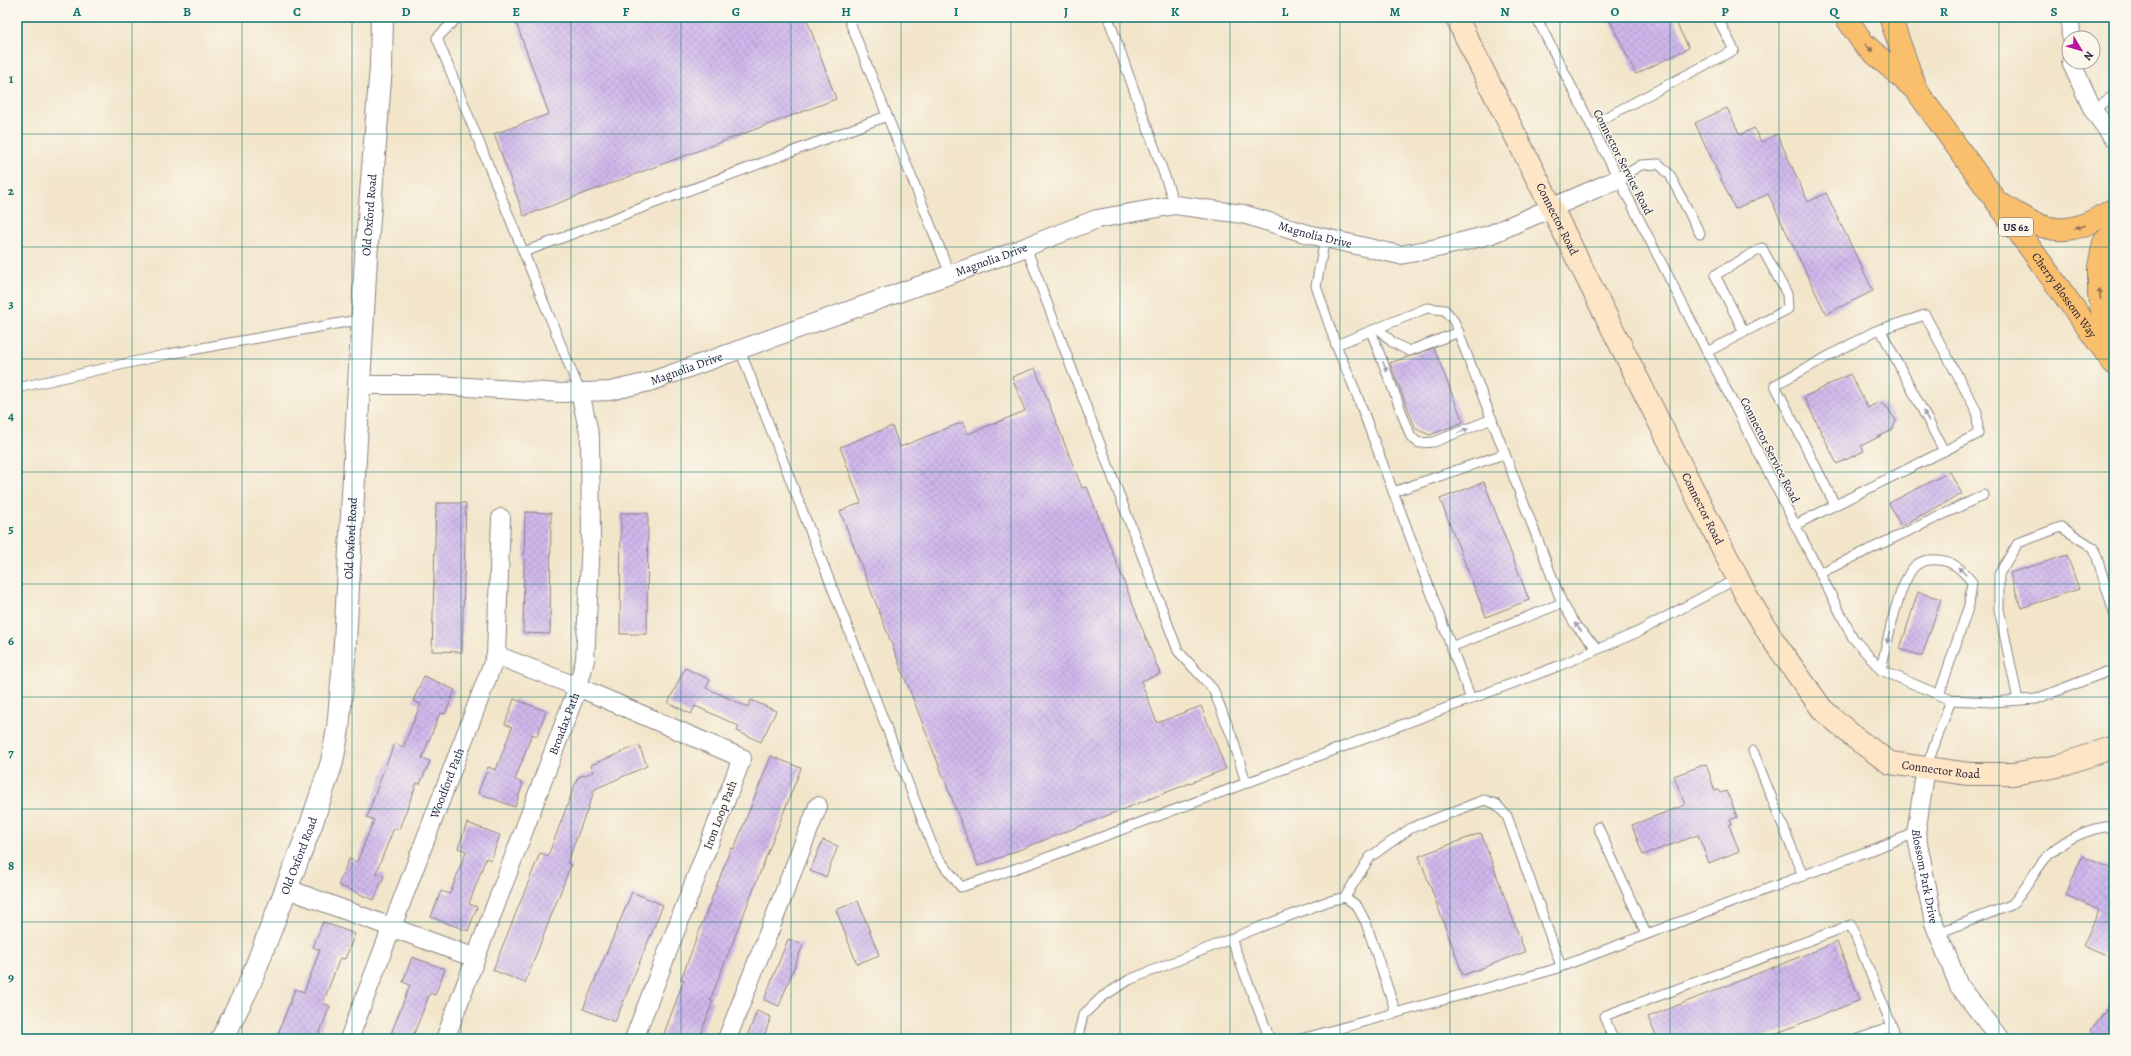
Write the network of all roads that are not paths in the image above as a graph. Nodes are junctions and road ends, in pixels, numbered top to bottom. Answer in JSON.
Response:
{"nodes":[{"id":1,"x":382,"y":17,"type":"edge"},
{"id":2,"x":458,"y":17,"type":"edge"},
{"id":3,"x":848,"y":17,"type":"edge"},
{"id":4,"x":1108,"y":17,"type":"edge"},
{"id":5,"x":1456,"y":17,"type":"edge"},
{"id":6,"x":1717,"y":17,"type":"edge"},
{"id":7,"x":1846,"y":17,"type":"edge"},
{"id":8,"x":1890,"y":17,"type":"edge"},
{"id":9,"x":2070,"y":17,"type":"edge"},
{"id":10,"x":1538,"y":18,"type":"edge"},
{"id":11,"x":2071,"y":30,"type":"edge"},
{"id":12,"x":2075,"y":70,"type":"edge"},
{"id":13,"x":1916,"y":90,"type":"junction"},
{"id":14,"x":2114,"y":95,"type":"edge"},
{"id":15,"x":2093,"y":110,"type":"junction"},
{"id":16,"x":887,"y":116,"type":"junction"},
{"id":17,"x":1591,"y":125,"type":"junction"},
{"id":18,"x":2114,"y":139,"type":"edge"},
{"id":19,"x":1618,"y":179,"type":"junction"},
{"id":20,"x":1998,"y":202,"type":"junction"},
{"id":21,"x":1175,"y":205,"type":"junction"},
{"id":22,"x":1552,"y":207,"type":"junction"},
{"id":23,"x":2114,"y":209,"type":"edge"},
{"id":24,"x":2114,"y":232,"type":"edge"},
{"id":25,"x":1700,"y":234,"type":"dead end"},
{"id":26,"x":1325,"y":238,"type":"junction"},
{"id":27,"x":1026,"y":247,"type":"junction"},
{"id":28,"x":524,"y":252,"type":"junction"},
{"id":29,"x":950,"y":274,"type":"junction"},
{"id":30,"x":363,"y":319,"type":"junction"},
{"id":31,"x":1375,"y":329,"type":"junction"},
{"id":32,"x":1880,"y":329,"type":"junction"},
{"id":33,"x":1459,"y":332,"type":"junction"},
{"id":34,"x":1744,"y":332,"type":"junction"},
{"id":35,"x":1336,"y":345,"type":"junction"},
{"id":36,"x":740,"y":350,"type":"junction"},
{"id":37,"x":1706,"y":352,"type":"junction"},
{"id":38,"x":2113,"y":362,"type":"edge"},
{"id":39,"x":359,"y":385,"type":"junction"},
{"id":40,"x":17,"y":388,"type":"edge"},
{"id":41,"x":580,"y":392,"type":"junction"},
{"id":42,"x":1492,"y":419,"type":"junction"},
{"id":43,"x":1944,"y":451,"type":"junction"},
{"id":44,"x":1504,"y":454,"type":"junction"},
{"id":45,"x":1393,"y":492,"type":"junction"},
{"id":46,"x":1984,"y":495,"type":"dead end"},
{"id":47,"x":1835,"y":505,"type":"junction"},
{"id":48,"x":501,"y":518,"type":"dead end"},
{"id":49,"x":1795,"y":525,"type":"junction"},
{"id":50,"x":1820,"y":573,"type":"junction"},
{"id":51,"x":1738,"y":578,"type":"junction"},
{"id":52,"x":1562,"y":603,"type":"junction"},
{"id":53,"x":2114,"y":613,"type":"edge"},
{"id":54,"x":1451,"y":647,"type":"junction"},
{"id":55,"x":1598,"y":648,"type":"junction"},
{"id":56,"x":496,"y":655,"type":"junction"},
{"id":57,"x":1881,"y":670,"type":"junction"},
{"id":58,"x":2114,"y":674,"type":"edge"},
{"id":59,"x":578,"y":688,"type":"junction"},
{"id":60,"x":1939,"y":695,"type":"junction"},
{"id":61,"x":1471,"y":699,"type":"junction"},
{"id":62,"x":1951,"y":700,"type":"junction"},
{"id":63,"x":2018,"y":700,"type":"junction"},
{"id":64,"x":2114,"y":747,"type":"edge"},
{"id":65,"x":1753,"y":751,"type":"dead end"},
{"id":66,"x":1926,"y":768,"type":"junction"},
{"id":67,"x":1246,"y":783,"type":"junction"},
{"id":68,"x":818,"y":806,"type":"dead end"},
{"id":69,"x":2114,"y":826,"type":"edge"},
{"id":70,"x":1598,"y":827,"type":"dead end"},
{"id":71,"x":1916,"y":833,"type":"junction"},
{"id":72,"x":1803,"y":876,"type":"junction"},
{"id":73,"x":285,"y":888,"type":"junction"},
{"id":74,"x":1345,"y":897,"type":"junction"},
{"id":75,"x":392,"y":927,"type":"junction"},
{"id":76,"x":1938,"y":933,"type":"junction"},
{"id":77,"x":1646,"y":934,"type":"junction"},
{"id":78,"x":1231,"y":939,"type":"junction"},
{"id":79,"x":475,"y":958,"type":"junction"},
{"id":80,"x":1561,"y":966,"type":"junction"},
{"id":81,"x":1396,"y":1013,"type":"junction"},
{"id":82,"x":1891,"y":1027,"type":"junction"},
{"id":83,"x":1997,"y":1038,"type":"edge"},
{"id":84,"x":222,"y":1039,"type":"edge"},
{"id":85,"x":349,"y":1039,"type":"edge"},
{"id":86,"x":444,"y":1039,"type":"edge"},
{"id":87,"x":634,"y":1039,"type":"edge"},
{"id":88,"x":727,"y":1039,"type":"edge"},
{"id":89,"x":1079,"y":1039,"type":"edge"},
{"id":90,"x":1270,"y":1039,"type":"edge"},
{"id":91,"x":1301,"y":1039,"type":"edge"},
{"id":92,"x":1613,"y":1039,"type":"edge"},
{"id":93,"x":1859,"y":1039,"type":"edge"},
{"id":94,"x":1897,"y":1039,"type":"edge"}],
"edges":[{"from":1,"to":30,"type":"street","name":"Old Oxford Road"},
{"from":2,"to":28,"type":"lane"},
{"from":3,"to":16,"type":"lane"},
{"from":4,"to":21,"type":"lane"},
{"from":5,"to":22,"type":"main road","name":"Connector Road"},
{"from":6,"to":17,"type":"lane"},
{"from":7,"to":13,"type":"main road","name":"Cherry Blossom Way","number":"US 62","one_way":true},
{"from":8,"to":13,"type":"main road","name":"Cherry Blossom Way","number":"US 62"},
{"from":9,"to":11,"type":"street"},
{"from":10,"to":17,"type":"lane","name":"Connector Service Road"},
{"from":12,"to":15,"type":"street"},
{"from":13,"to":20,"type":"main road","name":"Cherry Blossom Way","number":"US 62"},
{"from":14,"to":15,"type":"lane"},
{"from":15,"to":18,"type":"street"},
{"from":16,"to":28,"type":"lane"},
{"from":16,"to":29,"type":"lane"},
{"from":17,"to":19,"type":"lane","name":"Connector Service Road"},
{"from":19,"to":22,"type":"street","name":"Magnolia Drive"},
{"from":19,"to":25,"type":"lane"},
{"from":19,"to":37,"type":"lane","name":"Connector Service Road"},
{"from":23,"to":20,"type":"main road","one_way":true},
{"from":20,"to":38,"type":"main road","name":"Cherry Blossom Way","number":"US 62"},
{"from":21,"to":26,"type":"street","name":"Magnolia Drive"},
{"from":21,"to":27,"type":"street","name":"Magnolia Drive"},
{"from":22,"to":26,"type":"street","name":"Magnolia Drive"},
{"from":22,"to":51,"type":"main road","name":"Connector Road"},
{"from":38,"to":24,"type":"main road","one_way":true},
{"from":26,"to":35,"type":"lane"},
{"from":27,"to":29,"type":"street","name":"Magnolia Drive"},
{"from":27,"to":67,"type":"lane"},
{"from":28,"to":41,"type":"lane"},
{"from":29,"to":36,"type":"street","name":"Magnolia Drive"},
{"from":30,"to":39,"type":"street","name":"Old Oxford Road"},
{"from":30,"to":40,"type":"lane"},
{"from":31,"to":33,"type":"lane"},
{"from":31,"to":33,"type":"lane"},
{"from":31,"to":35,"type":"lane"},
{"from":31,"to":42,"type":"lane","one_way":true},
{"from":43,"to":32,"type":"lane","one_way":true},
{"from":32,"to":43,"type":"lane"},
{"from":32,"to":47,"type":"lane"},
{"from":33,"to":42,"type":"lane"},
{"from":34,"to":34,"type":"lane"},
{"from":34,"to":37,"type":"lane"},
{"from":35,"to":45,"type":"lane"},
{"from":36,"to":41,"type":"street","name":"Magnolia Drive"},
{"from":36,"to":67,"type":"lane"},
{"from":37,"to":49,"type":"lane","name":"Connector Service Road"},
{"from":39,"to":41,"type":"street","name":"Magnolia Drive"},
{"from":39,"to":73,"type":"street","name":"Old Oxford Road"},
{"from":41,"to":59,"type":"street","name":"Broadax Path"},
{"from":42,"to":44,"type":"lane"},
{"from":43,"to":47,"type":"lane"},
{"from":44,"to":45,"type":"lane"},
{"from":44,"to":52,"type":"lane"},
{"from":45,"to":54,"type":"lane"},
{"from":46,"to":50,"type":"lane"},
{"from":47,"to":49,"type":"lane"},
{"from":48,"to":56,"type":"street","name":"Woodford Path"},
{"from":49,"to":50,"type":"lane","name":"Connector Service Road"},
{"from":50,"to":57,"type":"lane","name":"Connector Service Road"},
{"from":51,"to":55,"type":"lane"},
{"from":51,"to":66,"type":"main road","name":"Connector Road"},
{"from":52,"to":54,"type":"lane"},
{"from":55,"to":52,"type":"lane","one_way":true},
{"from":53,"to":63,"type":"lane"},
{"from":54,"to":61,"type":"lane"},
{"from":55,"to":61,"type":"lane"},
{"from":56,"to":59,"type":"street"},
{"from":56,"to":75,"type":"street","name":"Woodford Path"},
{"from":57,"to":60,"type":"lane","name":"Connector Service Road"},
{"from":60,"to":57,"type":"lane","one_way":true},
{"from":58,"to":63,"type":"lane","name":"Connector Service Road"},
{"from":59,"to":79,"type":"street","name":"Broadax Path"},
{"from":59,"to":87,"type":"street","name":"Iron Loop Path"},
{"from":60,"to":62,"type":"lane","name":"Connector Service Road"},
{"from":61,"to":67,"type":"lane"},
{"from":62,"to":63,"type":"lane","name":"Connector Service Road"},
{"from":62,"to":66,"type":"lane","name":"Blossom Park Drive"},
{"from":64,"to":66,"type":"main road","name":"Connector Road"},
{"from":65,"to":72,"type":"lane"},
{"from":66,"to":71,"type":"street","name":"Blossom Park Drive"},
{"from":68,"to":88,"type":"street"},
{"from":69,"to":76,"type":"lane"},
{"from":70,"to":77,"type":"lane"},
{"from":71,"to":72,"type":"lane"},
{"from":71,"to":76,"type":"street","name":"Blossom Park Drive"},
{"from":72,"to":77,"type":"lane"},
{"from":73,"to":75,"type":"street"},
{"from":73,"to":84,"type":"street","name":"Old Oxford Road"},
{"from":74,"to":78,"type":"lane"},
{"from":74,"to":80,"type":"lane"},
{"from":74,"to":81,"type":"lane"},
{"from":75,"to":79,"type":"street"},
{"from":75,"to":85,"type":"street","name":"Woodford Path"},
{"from":76,"to":83,"type":"street","name":"Blossom Park Drive"},
{"from":77,"to":80,"type":"lane"},
{"from":78,"to":89,"type":"lane"},
{"from":78,"to":90,"type":"lane"},
{"from":79,"to":86,"type":"street","name":"Broadax Path"},
{"from":80,"to":81,"type":"lane"},
{"from":81,"to":91,"type":"lane"},
{"from":82,"to":92,"type":"lane"},
{"from":82,"to":93,"type":"lane"},
{"from":82,"to":94,"type":"lane"}]}
